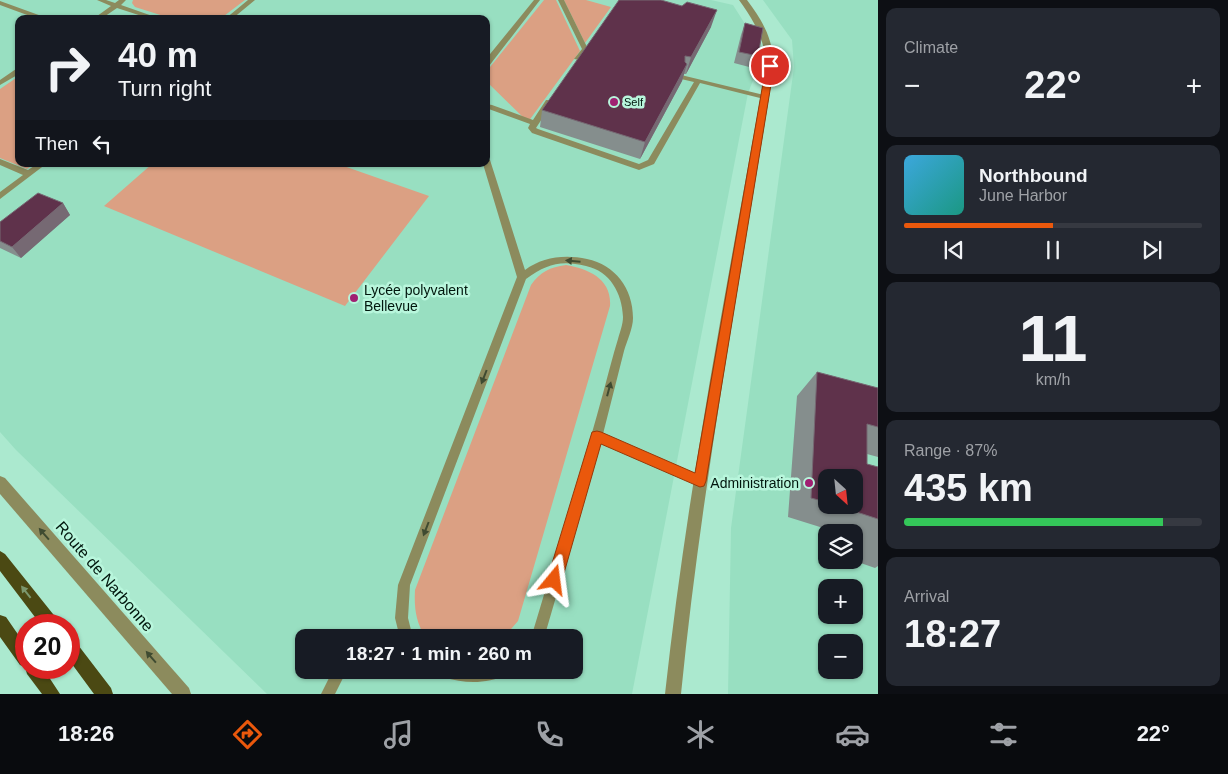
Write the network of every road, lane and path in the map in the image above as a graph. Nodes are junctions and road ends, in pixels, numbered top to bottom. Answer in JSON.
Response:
{"nodes":[{"id":1,"x":100,"y":0,"type":"edge"},
{"id":2,"x":123,"y":0,"type":"edge"},
{"id":3,"x":252,"y":0,"type":"edge"},
{"id":4,"x":537,"y":0,"type":"edge"},
{"id":5,"x":561,"y":0,"type":"edge"},
{"id":6,"x":743,"y":0,"type":"edge"},
{"id":7,"x":0,"y":3,"type":"edge"},
{"id":8,"x":116,"y":5,"type":"junction"},
{"id":9,"x":9,"y":6,"type":"junction"},
{"id":10,"x":0,"y":12,"type":"edge"},
{"id":11,"x":34,"y":15,"type":"edge"},
{"id":12,"x":102,"y":15,"type":"edge"},
{"id":13,"x":146,"y":15,"type":"edge"},
{"id":14,"x":233,"y":15,"type":"edge"},
{"id":15,"x":490,"y":59,"type":"edge"},
{"id":16,"x":574,"y":66,"type":"edge"},
{"id":17,"x":15,"y":74,"type":"edge"},
{"id":18,"x":684,"y":77,"type":"edge"},
{"id":19,"x":697,"y":82,"type":"junction"},
{"id":20,"x":0,"y":83,"type":"edge"},
{"id":21,"x":764,"y":97,"type":"junction"},
{"id":22,"x":551,"y":98,"type":"edge"},
{"id":23,"x":490,"y":107,"type":"edge"},
{"id":24,"x":534,"y":123,"type":"junction"},
{"id":25,"x":0,"y":162,"type":"edge"},
{"id":26,"x":38,"y":167,"type":"edge"},
{"id":27,"x":488,"y":167,"type":"edge"},
{"id":28,"x":29,"y":174,"type":"junction"},
{"id":29,"x":0,"y":196,"type":"edge"},
{"id":30,"x":522,"y":278,"type":"junction"},
{"id":31,"x":597,"y":436,"type":"junction"},
{"id":32,"x":700,"y":481,"type":"junction"},
{"id":33,"x":0,"y":483,"type":"edge"},
{"id":34,"x":0,"y":560,"type":"edge"},
{"id":35,"x":42,"y":614,"type":"edge"},
{"id":36,"x":0,"y":622,"type":"edge"},
{"id":37,"x":403,"y":629,"type":"edge"},
{"id":38,"x":540,"y":629,"type":"edge"},
{"id":39,"x":15,"y":643,"type":"edge"},
{"id":40,"x":80,"y":661,"type":"edge"},
{"id":41,"x":40,"y":679,"type":"edge"},
{"id":42,"x":336,"y":679,"type":"edge"},
{"id":43,"x":52,"y":694,"type":"edge"},
{"id":44,"x":106,"y":694,"type":"edge"},
{"id":45,"x":183,"y":694,"type":"edge"},
{"id":46,"x":328,"y":694,"type":"edge"},
{"id":47,"x":673,"y":694,"type":"edge"}],
"edges":[{"from":1,"to":8,"type":"lane"},
{"from":2,"to":8,"type":"lane"},
{"from":3,"to":14,"type":"lane"},
{"from":4,"to":15,"type":"lane"},
{"from":5,"to":16,"type":"lane"},
{"from":6,"to":21,"type":"street"},
{"from":7,"to":9,"type":"lane"},
{"from":8,"to":12,"type":"lane"},
{"from":8,"to":13,"type":"lane"},
{"from":9,"to":10,"type":"lane"},
{"from":9,"to":11,"type":"lane"},
{"from":17,"to":20,"type":"lane"},
{"from":18,"to":19,"type":"lane"},
{"from":19,"to":21,"type":"lane"},
{"from":19,"to":24,"type":"lane"},
{"from":21,"to":32,"type":"street"},
{"from":22,"to":24,"type":"lane"},
{"from":23,"to":24,"type":"lane"},
{"from":25,"to":28,"type":"lane"},
{"from":26,"to":28,"type":"lane"},
{"from":27,"to":30,"type":"lane"},
{"from":28,"to":29,"type":"lane"},
{"from":31,"to":30,"type":"lane","one_way":true},
{"from":30,"to":37,"type":"lane","one_way":true},
{"from":31,"to":32,"type":"lane"},
{"from":31,"to":38,"type":"lane"},
{"from":32,"to":47,"type":"street"},
{"from":45,"to":33,"type":"street","name":"Route de Narbonne","one_way":true},
{"from":35,"to":34,"type":"main road","one_way":true},
{"from":36,"to":39,"type":"main road"},
{"from":40,"to":44,"type":"main road"},
{"from":41,"to":43,"type":"main road"},
{"from":42,"to":46,"type":"lane"}]}
